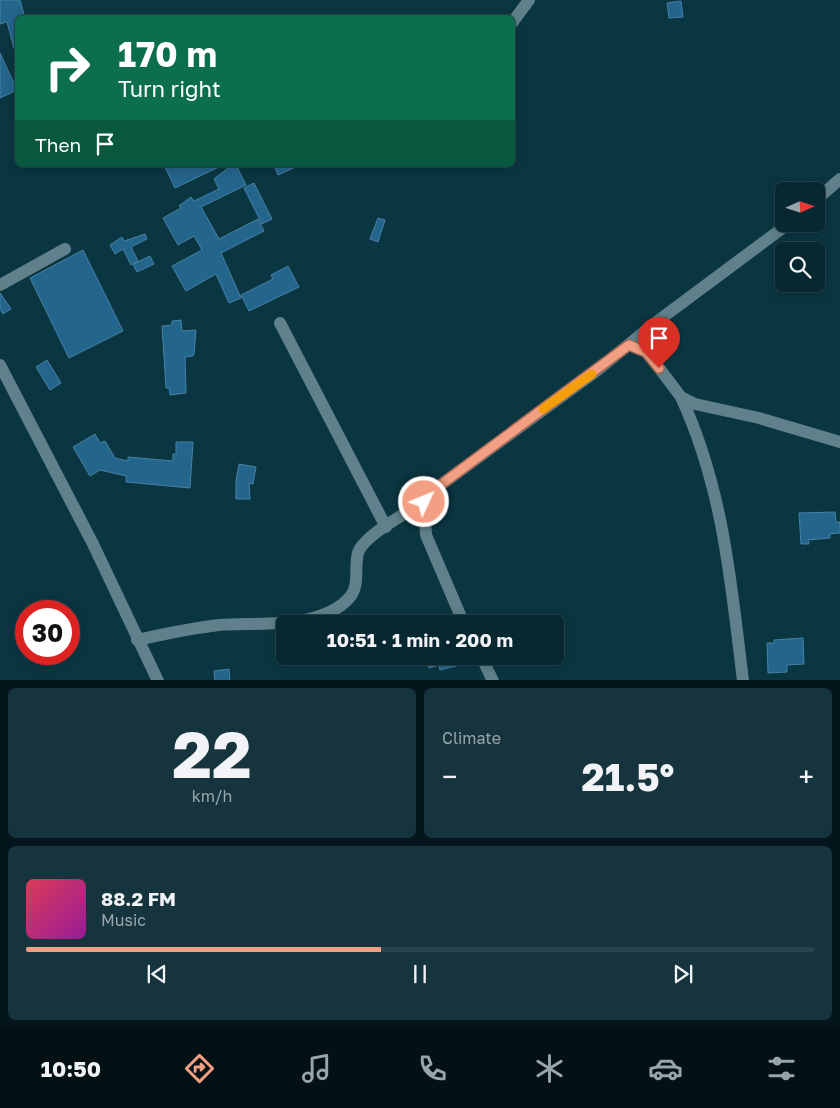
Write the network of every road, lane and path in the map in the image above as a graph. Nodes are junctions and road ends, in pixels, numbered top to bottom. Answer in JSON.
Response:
{"nodes":[{"id":1,"x":529,"y":0,"type":"edge"},
{"id":2,"x":515,"y":19,"type":"edge"},
{"id":3,"x":840,"y":179,"type":"edge"},
{"id":4,"x":825,"y":192,"type":"edge"},
{"id":5,"x":777,"y":232,"type":"edge"},
{"id":6,"x":65,"y":249,"type":"dead end"},
{"id":7,"x":0,"y":285,"type":"edge"},
{"id":8,"x":280,"y":323,"type":"dead end"},
{"id":9,"x":655,"y":323,"type":"junction"},
{"id":10,"x":629,"y":345,"type":"junction"},
{"id":11,"x":652,"y":357,"type":"junction"},
{"id":12,"x":0,"y":366,"type":"edge"},
{"id":13,"x":681,"y":397,"type":"junction"},
{"id":14,"x":839,"y":441,"type":"edge"},
{"id":15,"x":424,"y":502,"type":"junction"},
{"id":16,"x":386,"y":527,"type":"junction"},
{"id":17,"x":460,"y":615,"type":"edge"},
{"id":18,"x":137,"y":640,"type":"junction"},
{"id":19,"x":486,"y":665,"type":"edge"},
{"id":20,"x":158,"y":680,"type":"edge"},
{"id":21,"x":493,"y":680,"type":"edge"},
{"id":22,"x":743,"y":680,"type":"edge"}],
"edges":[{"from":1,"to":2,"type":"street"},
{"from":3,"to":4,"type":"street"},
{"from":5,"to":9,"type":"street"},
{"from":6,"to":7,"type":"street"},
{"from":8,"to":16,"type":"street"},
{"from":9,"to":10,"type":"street"},
{"from":9,"to":11,"type":"street"},
{"from":10,"to":11,"type":"street"},
{"from":10,"to":15,"type":"street"},
{"from":11,"to":13,"type":"street"},
{"from":12,"to":18,"type":"street"},
{"from":13,"to":14,"type":"street"},
{"from":13,"to":22,"type":"street"},
{"from":15,"to":16,"type":"street"},
{"from":15,"to":17,"type":"street"},
{"from":16,"to":18,"type":"street"},
{"from":18,"to":20,"type":"street"},
{"from":19,"to":21,"type":"street"}]}
